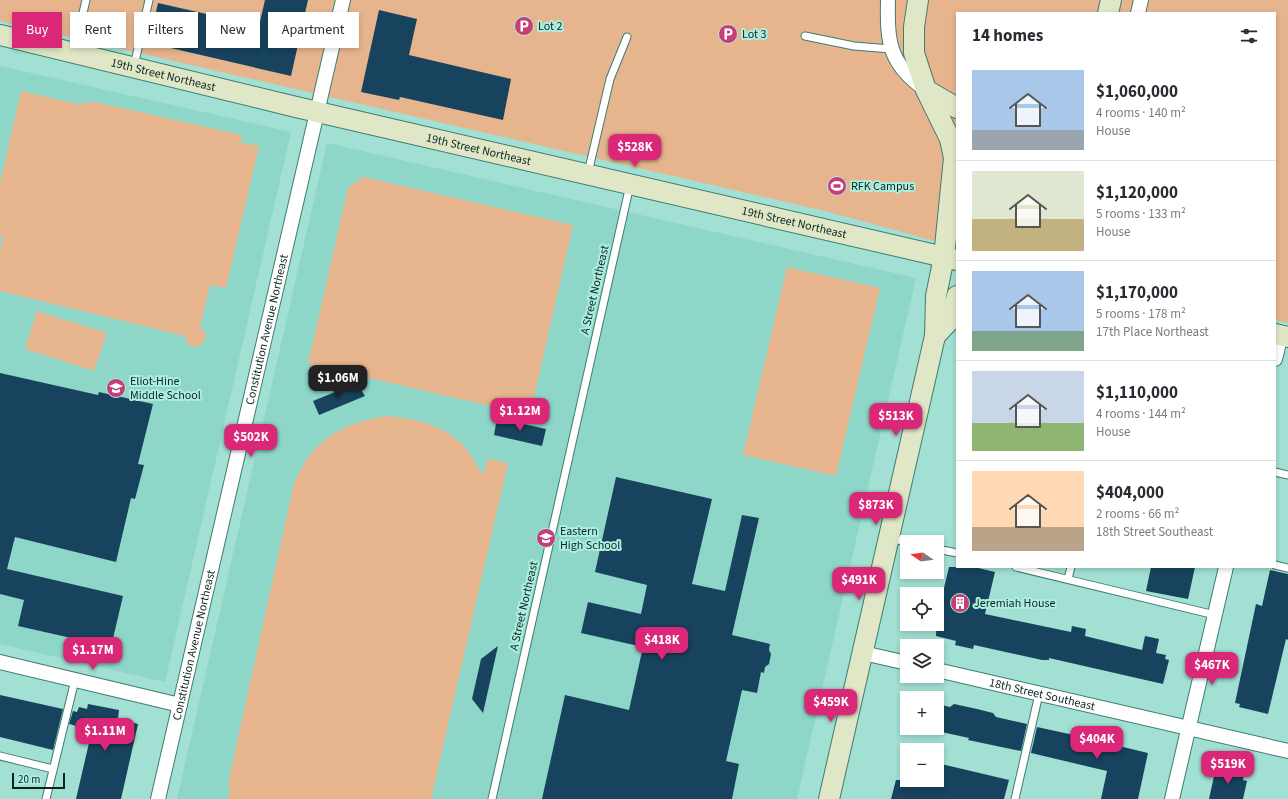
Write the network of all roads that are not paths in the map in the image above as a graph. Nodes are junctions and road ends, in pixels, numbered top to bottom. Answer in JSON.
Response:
{"nodes":[{"id":1,"x":86,"y":0,"type":"edge"},
{"id":2,"x":149,"y":0,"type":"edge"},
{"id":3,"x":343,"y":0,"type":"edge"},
{"id":4,"x":888,"y":0,"type":"edge"},
{"id":5,"x":918,"y":0,"type":"edge"},
{"id":6,"x":1111,"y":0,"type":"edge"},
{"id":7,"x":1142,"y":0,"type":"edge"},
{"id":8,"x":1108,"y":12,"type":"edge"},
{"id":9,"x":1138,"y":12,"type":"edge"},
{"id":10,"x":0,"y":35,"type":"edge"},
{"id":11,"x":627,"y":36,"type":"dead end"},
{"id":12,"x":805,"y":36,"type":"dead end"},
{"id":13,"x":891,"y":49,"type":"junction"},
{"id":14,"x":74,"y":52,"type":"junction"},
{"id":15,"x":133,"y":68,"type":"junction"},
{"id":16,"x":926,"y":90,"type":"junction"},
{"id":17,"x":956,"y":107,"type":"edge"},
{"id":18,"x":317,"y":112,"type":"junction"},
{"id":19,"x":588,"y":174,"type":"junction"},
{"id":20,"x":631,"y":183,"type":"junction"},
{"id":21,"x":951,"y":258,"type":"edge"},
{"id":22,"x":956,"y":300,"type":"edge"},
{"id":23,"x":1281,"y":335,"type":"edge"},
{"id":24,"x":935,"y":336,"type":"junction"},
{"id":25,"x":1276,"y":355,"type":"edge"},
{"id":26,"x":1276,"y":472,"type":"edge"},
{"id":27,"x":1288,"y":475,"type":"edge"},
{"id":28,"x":898,"y":540,"type":"edge"},
{"id":29,"x":944,"y":550,"type":"edge"},
{"id":30,"x":956,"y":553,"type":"edge"},
{"id":31,"x":1276,"y":565,"type":"edge"},
{"id":32,"x":1020,"y":568,"type":"edge"},
{"id":33,"x":1071,"y":568,"type":"edge"},
{"id":34,"x":1226,"y":568,"type":"edge"},
{"id":35,"x":1288,"y":568,"type":"edge"},
{"id":36,"x":1068,"y":579,"type":"junction"},
{"id":37,"x":1215,"y":615,"type":"junction"},
{"id":38,"x":863,"y":653,"type":"junction"},
{"id":39,"x":900,"y":661,"type":"edge"},
{"id":40,"x":0,"y":662,"type":"edge"},
{"id":41,"x":944,"y":672,"type":"edge"},
{"id":42,"x":75,"y":680,"type":"junction"},
{"id":43,"x":1039,"y":694,"type":"junction"},
{"id":44,"x":180,"y":705,"type":"junction"},
{"id":45,"x":1188,"y":729,"type":"junction"},
{"id":46,"x":1288,"y":752,"type":"edge"},
{"id":47,"x":0,"y":756,"type":"edge"},
{"id":48,"x":53,"y":769,"type":"junction"},
{"id":49,"x":46,"y":799,"type":"edge"},
{"id":50,"x":158,"y":799,"type":"edge"},
{"id":51,"x":492,"y":799,"type":"edge"},
{"id":52,"x":829,"y":799,"type":"edge"},
{"id":53,"x":1015,"y":799,"type":"edge"},
{"id":54,"x":1172,"y":799,"type":"edge"}],
"edges":[{"from":1,"to":14,"type":"lane"},
{"from":2,"to":15,"type":"lane"},
{"from":3,"to":18,"type":"street","name":"Constitution Avenue Northeast"},
{"from":4,"to":13,"type":"street"},
{"from":5,"to":16,"type":"main road"},
{"from":6,"to":8,"type":"main road"},
{"from":7,"to":9,"type":"street"},
{"from":10,"to":14,"type":"main road","name":"19th Street Northeast"},
{"from":11,"to":19,"type":"lane"},
{"from":12,"to":13,"type":"lane"},
{"from":13,"to":16,"type":"street"},
{"from":14,"to":15,"type":"main road","name":"19th Street Northeast"},
{"from":15,"to":18,"type":"main road","name":"19th Street Northeast"},
{"from":16,"to":17,"type":"main road"},
{"from":16,"to":21,"type":"main road"},
{"from":18,"to":19,"type":"main road","name":"19th Street Northeast"},
{"from":18,"to":44,"type":"street","name":"Constitution Avenue Northeast"},
{"from":19,"to":20,"type":"main road","name":"19th Street Northeast"},
{"from":20,"to":21,"type":"main road","name":"19th Street Northeast"},
{"from":20,"to":51,"type":"lane","name":"A Street Northeast"},
{"from":21,"to":24,"type":"main road"},
{"from":22,"to":24,"type":"main road"},
{"from":23,"to":25,"type":"street"},
{"from":24,"to":28,"type":"main road"},
{"from":26,"to":27,"type":"lane"},
{"from":28,"to":38,"type":"main road"},
{"from":29,"to":30,"type":"lane"},
{"from":31,"to":35,"type":"lane"},
{"from":32,"to":36,"type":"lane"},
{"from":33,"to":36,"type":"lane"},
{"from":34,"to":37,"type":"street"},
{"from":36,"to":37,"type":"lane"},
{"from":37,"to":45,"type":"street"},
{"from":38,"to":39,"type":"street"},
{"from":38,"to":52,"type":"main road"},
{"from":40,"to":42,"type":"street"},
{"from":41,"to":43,"type":"street","name":"18th Street Southeast"},
{"from":42,"to":44,"type":"street"},
{"from":42,"to":48,"type":"lane"},
{"from":43,"to":45,"type":"street","name":"18th Street Southeast"},
{"from":43,"to":53,"type":"lane"},
{"from":44,"to":50,"type":"street","name":"Constitution Avenue Northeast"},
{"from":45,"to":46,"type":"street","name":"18th Street Southeast"},
{"from":45,"to":54,"type":"street"},
{"from":47,"to":48,"type":"lane"},
{"from":48,"to":49,"type":"lane"}]}
